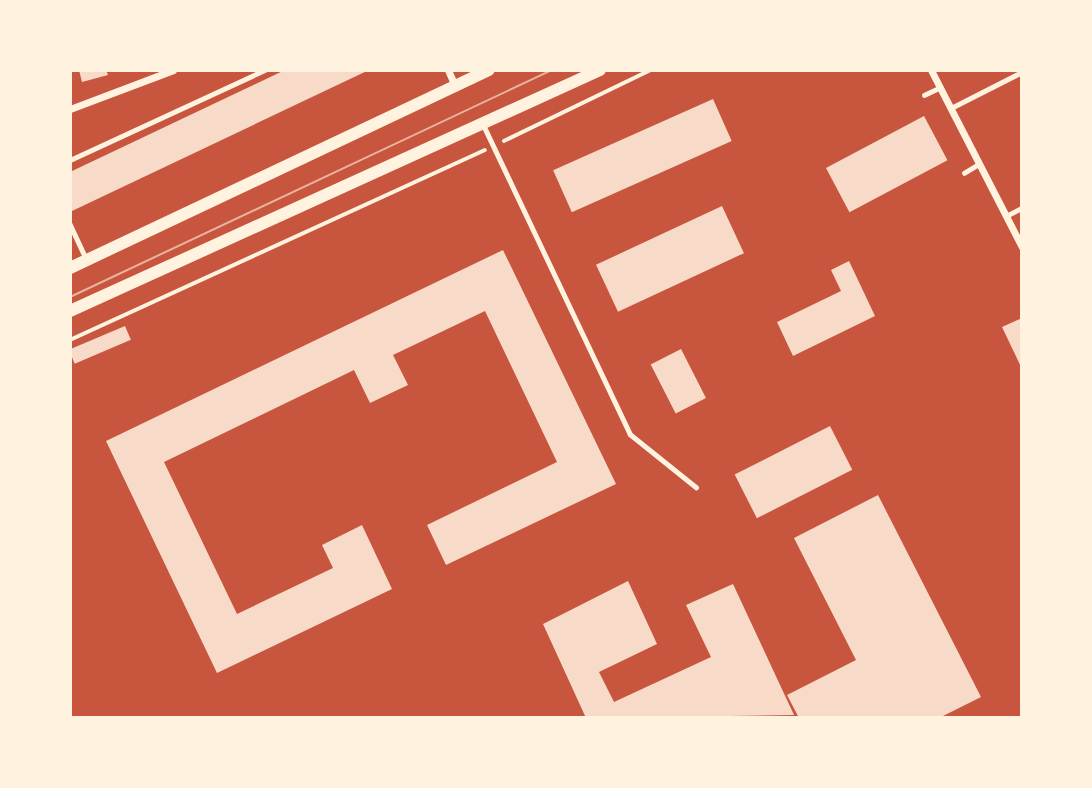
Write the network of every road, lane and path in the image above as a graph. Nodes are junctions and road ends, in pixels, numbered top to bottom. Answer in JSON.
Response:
{"nodes":[{"id":1,"x":173,"y":70,"type":"edge"},
{"id":2,"x":265,"y":70,"type":"edge"},
{"id":3,"x":448,"y":70,"type":"edge"},
{"id":4,"x":489,"y":70,"type":"edge"},
{"id":5,"x":600,"y":70,"type":"edge"},
{"id":6,"x":651,"y":70,"type":"edge"},
{"id":7,"x":931,"y":70,"type":"edge"},
{"id":8,"x":1022,"y":72,"type":"edge"},
{"id":9,"x":455,"y":86,"type":"junction"},
{"id":10,"x":940,"y":88,"type":"junction"},
{"id":11,"x":924,"y":95,"type":"dead end"},
{"id":12,"x":950,"y":108,"type":"junction"},
{"id":13,"x":70,"y":109,"type":"edge"},
{"id":14,"x":484,"y":125,"type":"junction"},
{"id":15,"x":493,"y":146,"type":"junction"},
{"id":16,"x":70,"y":160,"type":"edge"},
{"id":17,"x":979,"y":164,"type":"junction"},
{"id":18,"x":964,"y":173,"type":"dead end"},
{"id":19,"x":1022,"y":208,"type":"edge"},
{"id":20,"x":1006,"y":216,"type":"junction"},
{"id":21,"x":70,"y":223,"type":"edge"},
{"id":22,"x":1022,"y":247,"type":"edge"},
{"id":23,"x":87,"y":260,"type":"junction"},
{"id":24,"x":70,"y":268,"type":"edge"},
{"id":25,"x":70,"y":311,"type":"edge"},
{"id":26,"x":70,"y":340,"type":"edge"},
{"id":27,"x":696,"y":487,"type":"dead end"}],
"edges":[{"from":1,"to":13,"type":"street"},
{"from":2,"to":16,"type":"lane"},
{"from":3,"to":9,"type":"street"},
{"from":4,"to":9,"type":"main road"},
{"from":5,"to":14,"type":"main road"},
{"from":6,"to":15,"type":"path"},
{"from":7,"to":10,"type":"street"},
{"from":8,"to":12,"type":"lane"},
{"from":9,"to":23,"type":"main road"},
{"from":10,"to":11,"type":"lane"},
{"from":10,"to":12,"type":"street"},
{"from":12,"to":17,"type":"street"},
{"from":14,"to":15,"type":"lane"},
{"from":14,"to":25,"type":"main road"},
{"from":15,"to":26,"type":"path"},
{"from":15,"to":27,"type":"lane"},
{"from":17,"to":18,"type":"lane"},
{"from":17,"to":20,"type":"street"},
{"from":19,"to":20,"type":"lane"},
{"from":20,"to":22,"type":"street"},
{"from":21,"to":23,"type":"lane"},
{"from":23,"to":24,"type":"main road"}]}
